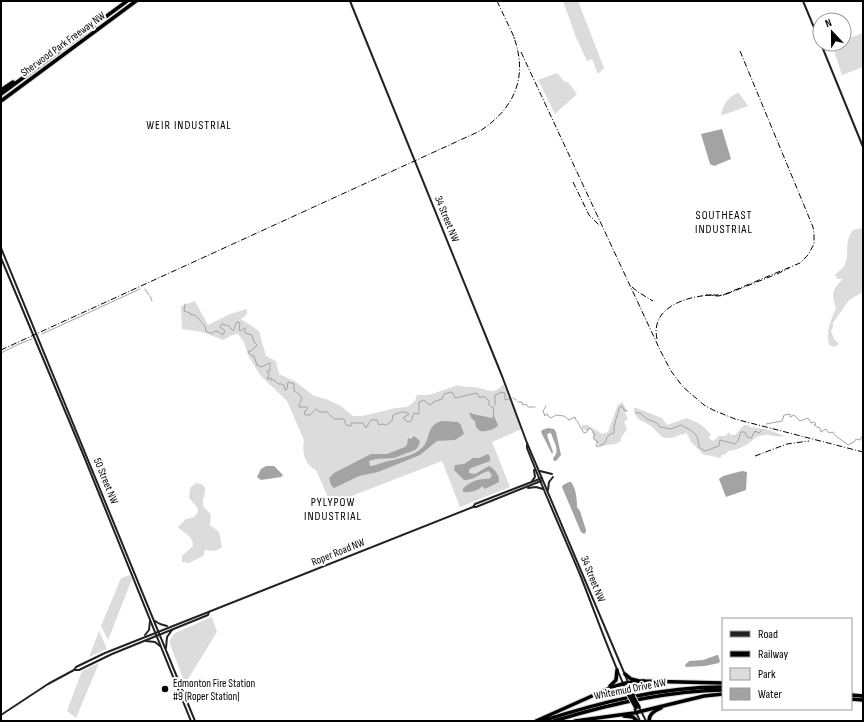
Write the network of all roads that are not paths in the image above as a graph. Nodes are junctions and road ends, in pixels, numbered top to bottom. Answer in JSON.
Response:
{"nodes":[{"id":1,"x":127,"y":1,"type":"edge"},
{"id":2,"x":136,"y":1,"type":"edge"},
{"id":3,"x":350,"y":1,"type":"edge"},
{"id":4,"x":803,"y":1,"type":"edge"},
{"id":5,"x":812,"y":23,"type":"edge"},
{"id":6,"x":824,"y":52,"type":"edge"},
{"id":7,"x":25,"y":76,"type":"junction"},
{"id":8,"x":1,"y":90,"type":"edge"},
{"id":9,"x":15,"y":90,"type":"junction"},
{"id":10,"x":1,"y":94,"type":"edge"},
{"id":11,"x":1,"y":101,"type":"edge"},
{"id":12,"x":1,"y":104,"type":"edge"},
{"id":13,"x":863,"y":147,"type":"edge"},
{"id":14,"x":1,"y":248,"type":"edge"},
{"id":15,"x":1,"y":258,"type":"edge"},
{"id":16,"x":527,"y":443,"type":"junction"},
{"id":17,"x":532,"y":461,"type":"junction"},
{"id":18,"x":539,"y":471,"type":"junction"},
{"id":19,"x":543,"y":479,"type":"junction"},
{"id":20,"x":540,"y":480,"type":"junction"},
{"id":21,"x":531,"y":482,"type":"junction"},
{"id":22,"x":522,"y":489,"type":"junction"},
{"id":23,"x":543,"y":489,"type":"junction"},
{"id":24,"x":548,"y":491,"type":"junction"},
{"id":25,"x":473,"y":507,"type":"junction"},
{"id":26,"x":209,"y":612,"type":"junction"},
{"id":27,"x":151,"y":618,"type":"junction"},
{"id":28,"x":172,"y":625,"type":"junction"},
{"id":29,"x":175,"y":629,"type":"junction"},
{"id":30,"x":158,"y":631,"type":"junction"},
{"id":31,"x":155,"y":632,"type":"junction"},
{"id":32,"x":158,"y":635,"type":"junction"},
{"id":33,"x":144,"y":637,"type":"junction"},
{"id":34,"x":143,"y":641,"type":"junction"},
{"id":35,"x":162,"y":648,"type":"junction"},
{"id":36,"x":166,"y":651,"type":"junction"},
{"id":37,"x":74,"y":670,"type":"junction"},
{"id":38,"x":617,"y":670,"type":"junction"},
{"id":39,"x":625,"y":674,"type":"junction"},
{"id":40,"x":644,"y":681,"type":"junction"},
{"id":41,"x":629,"y":683,"type":"junction"},
{"id":42,"x":722,"y":683,"type":"edge"},
{"id":43,"x":623,"y":684,"type":"junction"},
{"id":44,"x":722,"y":687,"type":"edge"},
{"id":45,"x":629,"y":689,"type":"junction"},
{"id":46,"x":722,"y":690,"type":"edge"},
{"id":47,"x":599,"y":692,"type":"junction"},
{"id":48,"x":722,"y":694,"type":"edge"},
{"id":49,"x":852,"y":695,"type":"edge"},
{"id":50,"x":863,"y":696,"type":"edge"},
{"id":51,"x":852,"y":699,"type":"edge"},
{"id":52,"x":863,"y":700,"type":"edge"},
{"id":53,"x":673,"y":703,"type":"junction"},
{"id":54,"x":636,"y":709,"type":"junction"},
{"id":55,"x":641,"y":711,"type":"junction"},
{"id":56,"x":1,"y":715,"type":"edge"},
{"id":57,"x":603,"y":717,"type":"junction"},
{"id":58,"x":191,"y":721,"type":"edge"},
{"id":59,"x":195,"y":721,"type":"edge"},
{"id":60,"x":536,"y":721,"type":"edge"},
{"id":61,"x":542,"y":721,"type":"edge"},
{"id":62,"x":554,"y":721,"type":"edge"},
{"id":63,"x":575,"y":721,"type":"edge"},
{"id":64,"x":639,"y":721,"type":"edge"},
{"id":65,"x":646,"y":721,"type":"edge"},
{"id":66,"x":649,"y":721,"type":"edge"}],
"edges":[{"from":1,"to":7,"type":"highway","name":"Sherwood Park Freeway NW"},
{"from":2,"to":9,"type":"highway","name":"Sherwood Park Freeway NW"},
{"from":3,"to":16,"type":"main road","name":"34 Street NW"},
{"from":4,"to":5,"type":"main road"},
{"from":6,"to":13,"type":"main road"},
{"from":7,"to":8,"type":"highway"},
{"from":7,"to":10,"type":"highway","name":"Sherwood Park Freeway NW"},
{"from":9,"to":11,"type":"highway","name":"Sherwood Park Freeway NW"},
{"from":9,"to":12,"type":"highway"},
{"from":14,"to":27,"type":"main road","name":"50 Street NW"},
{"from":15,"to":27,"type":"main road","name":"50 Street NW"},
{"from":16,"to":17,"type":"main road","name":"34 Street NW"},
{"from":16,"to":18,"type":"main road","name":"34 Street NW"},
{"from":17,"to":20,"type":"main road","name":"34 Street NW"},
{"from":17,"to":21,"type":"main road"},
{"from":18,"to":19,"type":"main road","name":"34 Street NW"},
{"from":18,"to":24,"type":"main road"},
{"from":19,"to":20,"type":"main road","name":"Roper Road NW"},
{"from":19,"to":24,"type":"main road","name":"34 Street NW"},
{"from":20,"to":21,"type":"main road","name":"Roper Road NW"},
{"from":20,"to":22,"type":"main road","name":"Roper Road NW"},
{"from":20,"to":23,"type":"main road","name":"34 Street NW"},
{"from":21,"to":25,"type":"main road","name":"Roper Road NW"},
{"from":22,"to":23,"type":"main road"},
{"from":22,"to":25,"type":"main road","name":"Roper Road NW"},
{"from":23,"to":38,"type":"main road","name":"34 Street NW"},
{"from":24,"to":39,"type":"main road","name":"34 Street NW"},
{"from":25,"to":26,"type":"main road","name":"Roper Road NW"},
{"from":26,"to":28,"type":"main road","name":"Roper Road NW"},
{"from":26,"to":29,"type":"main road","name":"Roper Road NW"},
{"from":27,"to":28,"type":"main road"},
{"from":27,"to":30,"type":"main road","name":"50 Street NW"},
{"from":27,"to":31,"type":"main road","name":"50 Street NW"},
{"from":27,"to":33,"type":"main road"},
{"from":28,"to":30,"type":"main road","name":"Roper Road NW"},
{"from":29,"to":32,"type":"main road","name":"Roper Road NW"},
{"from":29,"to":36,"type":"main road"},
{"from":30,"to":31,"type":"main road","name":"Roper Road NW"},
{"from":30,"to":32,"type":"main road","name":"50 Street NW"},
{"from":31,"to":32,"type":"main road","name":"50 Street NW"},
{"from":31,"to":33,"type":"main road","name":"Roper Road NW"},
{"from":32,"to":34,"type":"main road","name":"Roper Road NW"},
{"from":32,"to":35,"type":"main road","name":"50 Street NW"},
{"from":32,"to":36,"type":"main road","name":"50 Street NW"},
{"from":33,"to":37,"type":"main road","name":"Roper Road NW"},
{"from":34,"to":35,"type":"main road"},
{"from":34,"to":37,"type":"main road","name":"Roper Road NW"},
{"from":35,"to":58,"type":"main road","name":"50 Street NW"},
{"from":36,"to":59,"type":"main road","name":"50 Street NW"},
{"from":37,"to":56,"type":"main road","name":"Roper Road NW"},
{"from":38,"to":43,"type":"main road","name":"34 Street NW"},
{"from":38,"to":47,"type":"highway"},
{"from":39,"to":40,"type":"highway"},
{"from":39,"to":41,"type":"main road","name":"34 Street NW"},
{"from":40,"to":41,"type":"highway"},
{"from":40,"to":42,"type":"highway"},
{"from":41,"to":43,"type":"highway"},
{"from":41,"to":45,"type":"main road","name":"34 Street NW"},
{"from":43,"to":45,"type":"highway"},
{"from":43,"to":47,"type":"highway"},
{"from":44,"to":61,"type":"highway","name":"Whitemud Drive NW"},
{"from":45,"to":54,"type":"highway","bridge":true},
{"from":46,"to":62,"type":"highway","name":"Whitemud Drive NW"},
{"from":47,"to":60,"type":"highway"},
{"from":48,"to":53,"type":"highway"},
{"from":49,"to":50,"type":"highway"},
{"from":51,"to":52,"type":"highway"},
{"from":53,"to":55,"type":"highway"},
{"from":53,"to":66,"type":"highway"},
{"from":54,"to":55,"type":"highway"},
{"from":54,"to":57,"type":"highway"},
{"from":54,"to":64,"type":"main road"},
{"from":55,"to":65,"type":"main road"},
{"from":57,"to":63,"type":"highway"},
{"from":57,"to":64,"type":"highway"}]}
